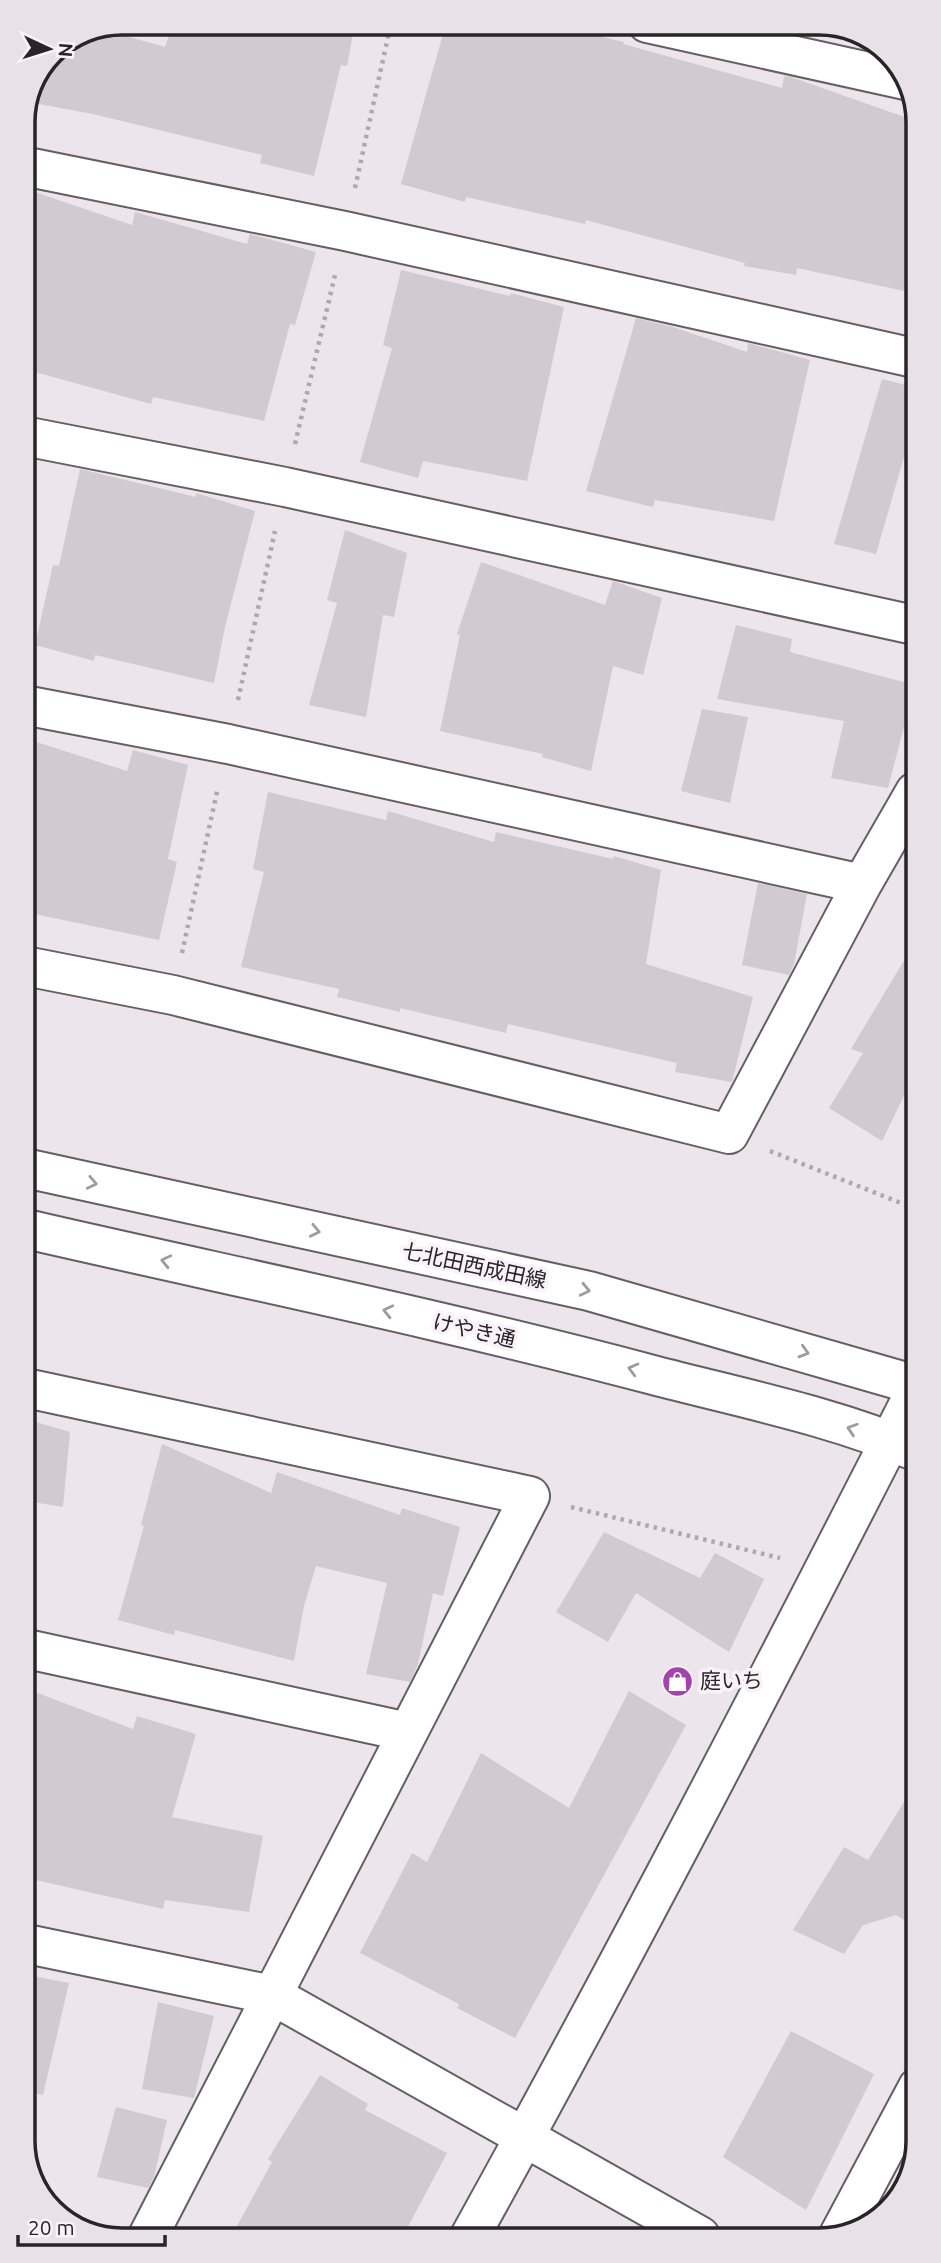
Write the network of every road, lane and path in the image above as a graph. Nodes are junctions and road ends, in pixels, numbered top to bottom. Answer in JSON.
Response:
{"nodes":[{"id":1,"x":701,"y":35,"type":"edge"},
{"id":2,"x":893,"y":77,"type":"edge"},
{"id":3,"x":35,"y":168,"type":"edge"},
{"id":4,"x":906,"y":356,"type":"edge"},
{"id":5,"x":35,"y":438,"type":"edge"},
{"id":6,"x":906,"y":623,"type":"edge"},
{"id":7,"x":35,"y":707,"type":"edge"},
{"id":8,"x":906,"y":808,"type":"edge"},
{"id":9,"x":862,"y":884,"type":"junction"},
{"id":10,"x":35,"y":968,"type":"edge"},
{"id":11,"x":729,"y":1134,"type":"junction"},
{"id":12,"x":35,"y":1170,"type":"edge"},
{"id":13,"x":906,"y":1205,"type":"edge"},
{"id":14,"x":35,"y":1231,"type":"edge"},
{"id":15,"x":906,"y":1384,"type":"edge"},
{"id":16,"x":35,"y":1390,"type":"edge"},
{"id":17,"x":903,"y":1446,"type":"edge"},
{"id":18,"x":530,"y":1496,"type":"junction"},
{"id":19,"x":791,"y":1561,"type":"dead end"},
{"id":20,"x":35,"y":1651,"type":"edge"},
{"id":21,"x":408,"y":1732,"type":"junction"},
{"id":22,"x":35,"y":1946,"type":"edge"},
{"id":23,"x":272,"y":1995,"type":"junction"},
{"id":24,"x":906,"y":2109,"type":"edge"},
{"id":25,"x":524,"y":2138,"type":"junction"},
{"id":26,"x":845,"y":2223,"type":"edge"},
{"id":27,"x":152,"y":2228,"type":"edge"},
{"id":28,"x":474,"y":2228,"type":"edge"},
{"id":29,"x":686,"y":2228,"type":"edge"}],
"edges":[{"from":1,"to":2,"type":"street"},
{"from":3,"to":4,"type":"street"},
{"from":5,"to":6,"type":"street"},
{"from":7,"to":9,"type":"street"},
{"from":8,"to":9,"type":"street"},
{"from":9,"to":11,"type":"street"},
{"from":10,"to":11,"type":"street"},
{"from":11,"to":13,"type":"path"},
{"from":12,"to":15,"type":"street","name":"七北田西成田線","one_way":true},
{"from":17,"to":14,"type":"street","name":"けやき通","one_way":true},
{"from":16,"to":18,"type":"street"},
{"from":17,"to":25,"type":"street"},
{"from":18,"to":19,"type":"path"},
{"from":18,"to":21,"type":"street"},
{"from":20,"to":21,"type":"street"},
{"from":21,"to":23,"type":"street"},
{"from":22,"to":23,"type":"street"},
{"from":23,"to":25,"type":"street"},
{"from":23,"to":27,"type":"street"},
{"from":24,"to":26,"type":"street"},
{"from":25,"to":28,"type":"street"},
{"from":25,"to":29,"type":"street"}]}
